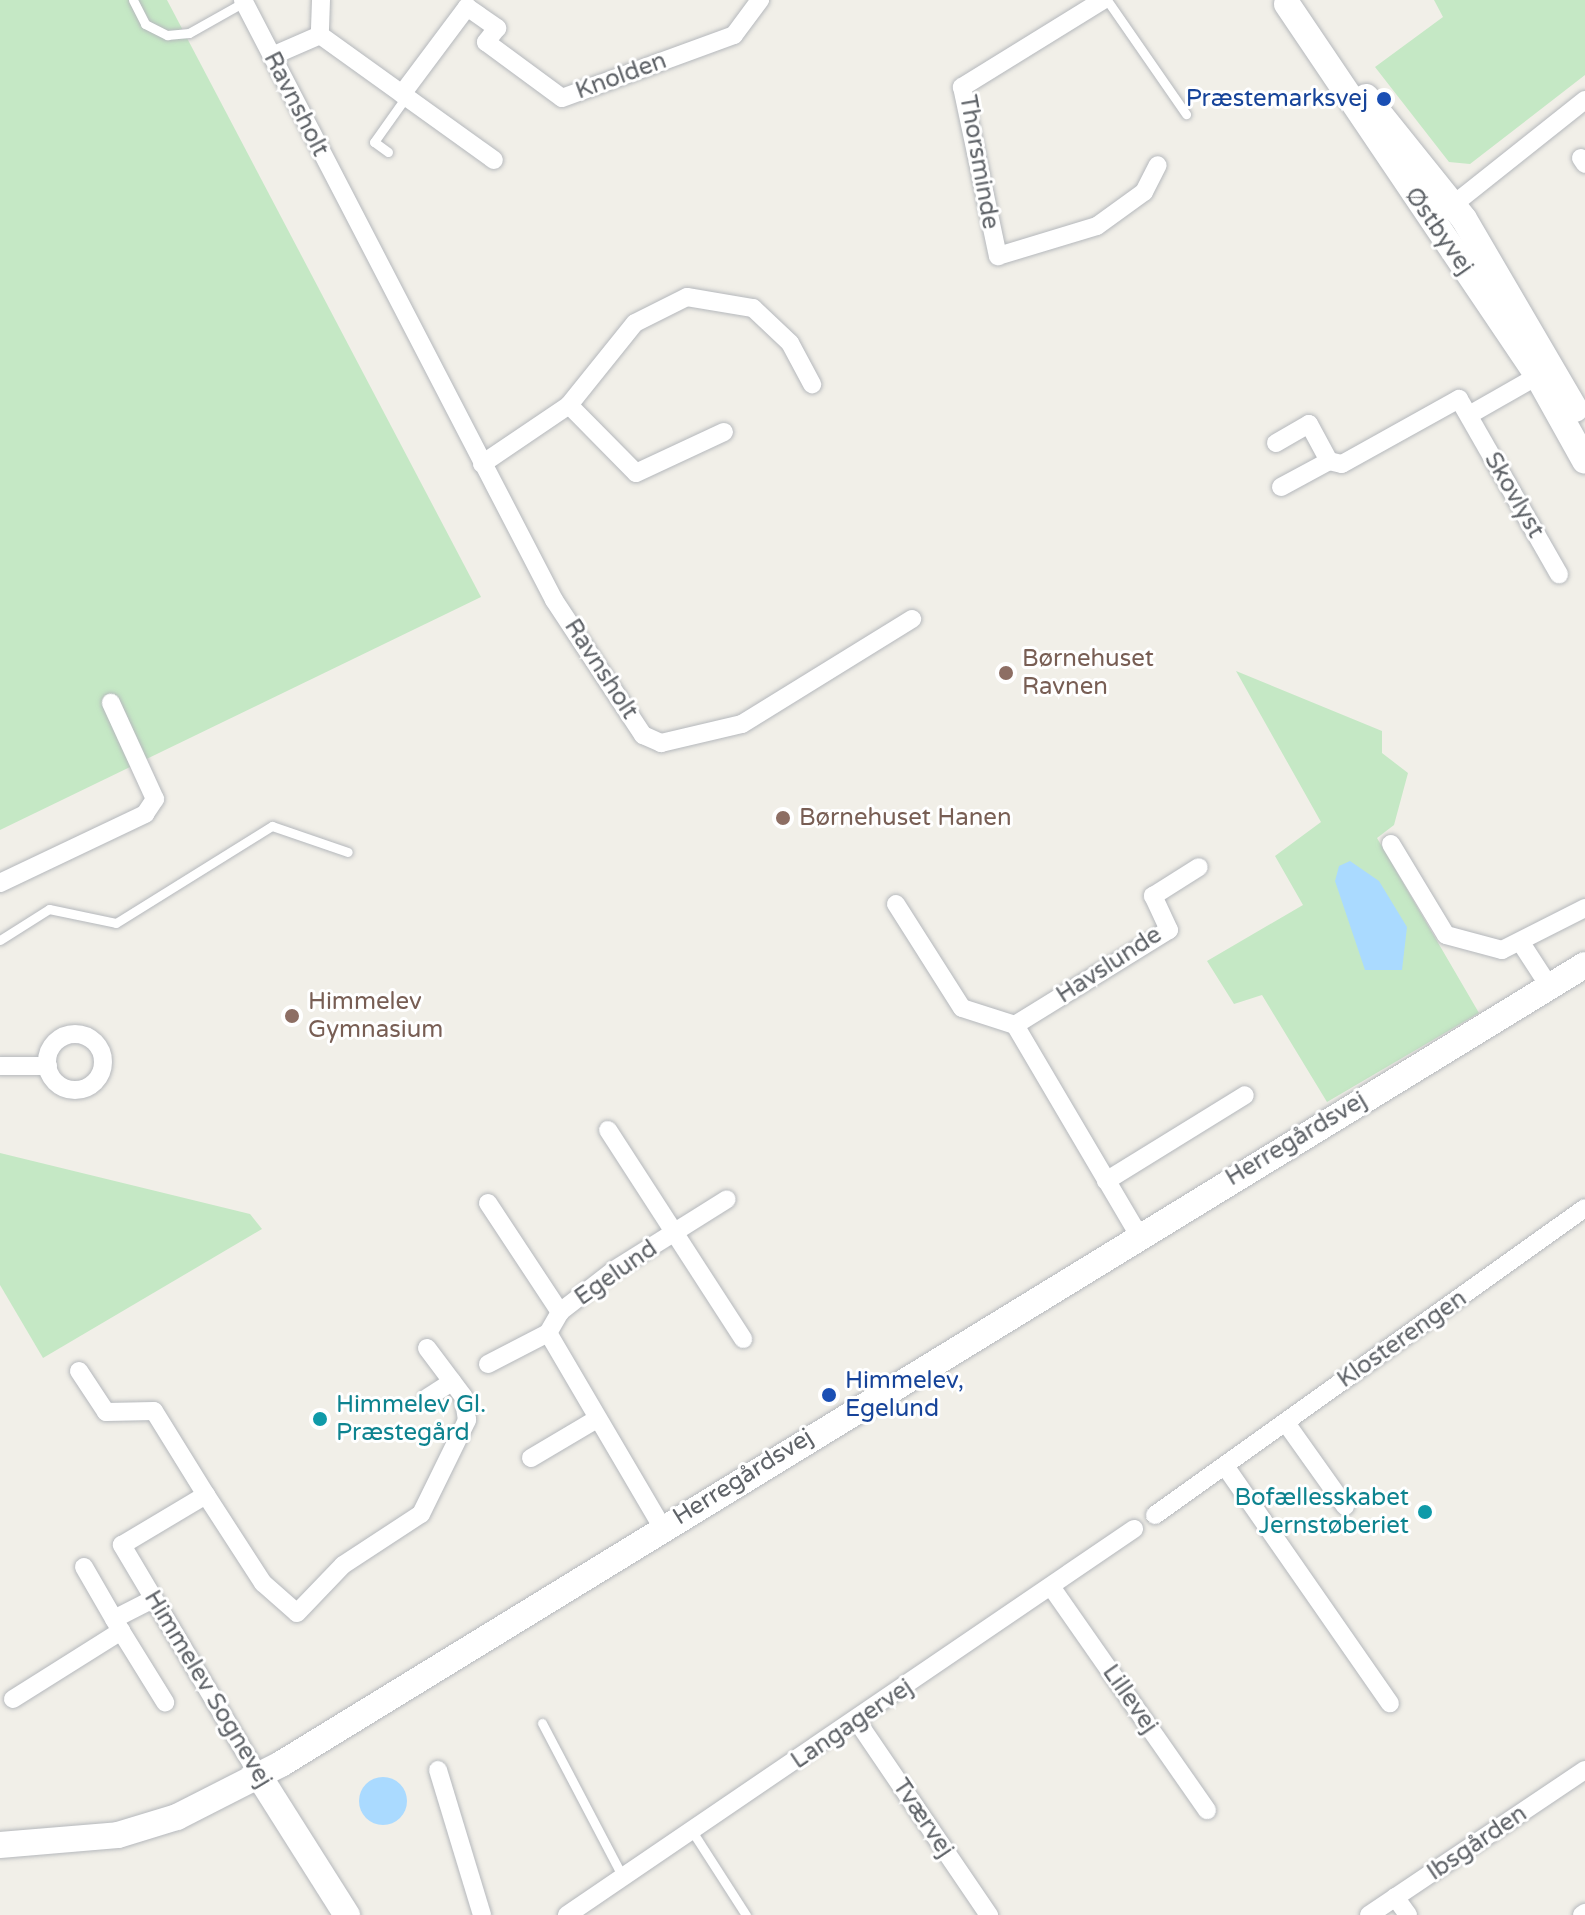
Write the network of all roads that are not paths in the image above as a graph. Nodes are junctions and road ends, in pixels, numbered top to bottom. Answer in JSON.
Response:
{"nodes":[{"id":1,"x":133,"y":0,"type":"edge"},
{"id":2,"x":321,"y":0,"type":"edge"},
{"id":3,"x":760,"y":0,"type":"edge"},
{"id":4,"x":1105,"y":0,"type":"edge"},
{"id":5,"x":243,"y":1,"type":"edge"},
{"id":6,"x":1285,"y":2,"type":"edge"},
{"id":7,"x":462,"y":3,"type":"edge"},
{"id":8,"x":320,"y":35,"type":"junction"},
{"id":9,"x":272,"y":56,"type":"junction"},
{"id":10,"x":404,"y":96,"type":"junction"},
{"id":11,"x":1585,"y":100,"type":"edge"},
{"id":12,"x":1186,"y":114,"type":"dead end"},
{"id":13,"x":388,"y":152,"type":"dead end"},
{"id":14,"x":494,"y":160,"type":"dead end"},
{"id":15,"x":1158,"y":165,"type":"dead end"},
{"id":16,"x":1453,"y":205,"type":"junction"},
{"id":17,"x":1432,"y":221,"type":"junction"},
{"id":18,"x":1546,"y":371,"type":"junction"},
{"id":19,"x":812,"y":384,"type":"dead end"},
{"id":20,"x":569,"y":405,"type":"junction"},
{"id":21,"x":1469,"y":415,"type":"junction"},
{"id":22,"x":1585,"y":430,"type":"edge"},
{"id":23,"x":724,"y":432,"type":"dead end"},
{"id":24,"x":1276,"y":443,"type":"dead end"},
{"id":25,"x":1329,"y":461,"type":"junction"},
{"id":26,"x":1585,"y":461,"type":"edge"},
{"id":27,"x":482,"y":464,"type":"junction"},
{"id":28,"x":1281,"y":487,"type":"dead end"},
{"id":29,"x":1559,"y":574,"type":"dead end"},
{"id":30,"x":912,"y":619,"type":"dead end"},
{"id":31,"x":111,"y":703,"type":"dead end"},
{"id":32,"x":1391,"y":844,"type":"dead end"},
{"id":33,"x":348,"y":852,"type":"dead end"},
{"id":34,"x":1199,"y":867,"type":"dead end"},
{"id":35,"x":0,"y":883,"type":"edge"},
{"id":36,"x":896,"y":904,"type":"dead end"},
{"id":37,"x":1585,"y":908,"type":"edge"},
{"id":38,"x":0,"y":940,"type":"edge"},
{"id":39,"x":1523,"y":946,"type":"junction"},
{"id":40,"x":1585,"y":965,"type":"edge"},
{"id":41,"x":1549,"y":986,"type":"junction"},
{"id":42,"x":1015,"y":1025,"type":"junction"},
{"id":43,"x":0,"y":1066,"type":"edge"},
{"id":44,"x":48,"y":1066,"type":"dead end"},
{"id":45,"x":1245,"y":1095,"type":"dead end"},
{"id":46,"x":608,"y":1130,"type":"dead end"},
{"id":47,"x":1106,"y":1181,"type":"junction"},
{"id":48,"x":727,"y":1199,"type":"dead end"},
{"id":49,"x":488,"y":1203,"type":"dead end"},
{"id":50,"x":1583,"y":1213,"type":"edge"},
{"id":51,"x":672,"y":1234,"type":"junction"},
{"id":52,"x":1138,"y":1234,"type":"junction"},
{"id":53,"x":560,"y":1312,"type":"junction"},
{"id":54,"x":548,"y":1333,"type":"junction"},
{"id":55,"x":743,"y":1339,"type":"dead end"},
{"id":56,"x":427,"y":1348,"type":"dead end"},
{"id":57,"x":488,"y":1364,"type":"dead end"},
{"id":58,"x":79,"y":1371,"type":"dead end"},
{"id":59,"x":452,"y":1382,"type":"junction"},
{"id":60,"x":427,"y":1398,"type":"dead end"},
{"id":61,"x":597,"y":1419,"type":"junction"},
{"id":62,"x":1286,"y":1423,"type":"junction"},
{"id":63,"x":531,"y":1458,"type":"dead end"},
{"id":64,"x":1225,"y":1466,"type":"junction"},
{"id":65,"x":206,"y":1495,"type":"junction"},
{"id":66,"x":1345,"y":1506,"type":"dead end"},
{"id":67,"x":1155,"y":1515,"type":"dead end"},
{"id":68,"x":662,"y":1527,"type":"junction"},
{"id":69,"x":1134,"y":1529,"type":"dead end"},
{"id":70,"x":84,"y":1567,"type":"dead end"},
{"id":71,"x":1052,"y":1588,"type":"junction"},
{"id":72,"x":153,"y":1599,"type":"junction"},
{"id":73,"x":117,"y":1625,"type":"junction"},
{"id":74,"x":13,"y":1699,"type":"dead end"},
{"id":75,"x":165,"y":1702,"type":"dead end"},
{"id":76,"x":1390,"y":1703,"type":"dead end"},
{"id":77,"x":857,"y":1721,"type":"junction"},
{"id":78,"x":542,"y":1723,"type":"dead end"},
{"id":79,"x":438,"y":1770,"type":"dead end"},
{"id":80,"x":1585,"y":1770,"type":"edge"},
{"id":81,"x":259,"y":1776,"type":"junction"},
{"id":82,"x":1207,"y":1810,"type":"dead end"},
{"id":83,"x":692,"y":1831,"type":"junction"},
{"id":84,"x":0,"y":1845,"type":"edge"},
{"id":85,"x":623,"y":1877,"type":"junction"},
{"id":86,"x":1395,"y":1897,"type":"junction"},
{"id":87,"x":347,"y":1915,"type":"edge"},
{"id":88,"x":482,"y":1915,"type":"edge"},
{"id":89,"x":567,"y":1915,"type":"edge"},
{"id":90,"x":746,"y":1915,"type":"edge"},
{"id":91,"x":989,"y":1915,"type":"edge"},
{"id":92,"x":1369,"y":1915,"type":"edge"},
{"id":93,"x":1408,"y":1915,"type":"edge"}],
"edges":[{"from":1,"to":5,"type":"lane"},
{"from":2,"to":8,"type":"street"},
{"from":3,"to":7,"type":"street","name":"Knolden"},
{"from":4,"to":12,"type":"lane","name":"Thorsminde"},
{"from":4,"to":15,"type":"street","name":"Thorsminde"},
{"from":5,"to":9,"type":"street","name":"Ravnsholt"},
{"from":6,"to":16,"type":"street","name":"Østbyvej"},
{"from":6,"to":17,"type":"street","name":"Østbyvej"},
{"from":7,"to":10,"type":"street","name":"Knolden"},
{"from":8,"to":9,"type":"street"},
{"from":8,"to":10,"type":"street"},
{"from":9,"to":27,"type":"street","name":"Ravnsholt"},
{"from":10,"to":13,"type":"lane"},
{"from":10,"to":14,"type":"street"},
{"from":11,"to":16,"type":"street"},
{"from":16,"to":17,"type":"street"},
{"from":16,"to":18,"type":"street","name":"Østbyvej"},
{"from":17,"to":18,"type":"street","name":"Østbyvej"},
{"from":18,"to":21,"type":"street"},
{"from":18,"to":22,"type":"street","name":"Østbyvej"},
{"from":18,"to":26,"type":"street","name":"Østbyvej"},
{"from":19,"to":20,"type":"street"},
{"from":20,"to":23,"type":"street"},
{"from":20,"to":27,"type":"street"},
{"from":21,"to":25,"type":"street"},
{"from":21,"to":29,"type":"street","name":"Skovlyst"},
{"from":24,"to":25,"type":"street"},
{"from":25,"to":28,"type":"street"},
{"from":27,"to":30,"type":"street","name":"Ravnsholt"},
{"from":31,"to":35,"type":"street"},
{"from":32,"to":39,"type":"street"},
{"from":33,"to":38,"type":"lane"},
{"from":34,"to":42,"type":"street","name":"Havslunde"},
{"from":36,"to":42,"type":"street"},
{"from":37,"to":39,"type":"street"},
{"from":39,"to":41,"type":"street"},
{"from":40,"to":41,"type":"street","name":"Herregårdsvej"},
{"from":41,"to":52,"type":"street","name":"Herregårdsvej"},
{"from":42,"to":47,"type":"street"},
{"from":43,"to":44,"type":"street"},
{"from":45,"to":47,"type":"street"},
{"from":46,"to":51,"type":"street","name":"Egelund"},
{"from":47,"to":52,"type":"street"},
{"from":48,"to":51,"type":"street","name":"Egelund"},
{"from":49,"to":53,"type":"street","name":"Egelund"},
{"from":50,"to":62,"type":"street","name":"Klosterengen"},
{"from":51,"to":53,"type":"street","name":"Egelund"},
{"from":51,"to":55,"type":"street","name":"Egelund"},
{"from":52,"to":68,"type":"street","name":"Herregårdsvej"},
{"from":53,"to":54,"type":"street","name":"Egelund"},
{"from":54,"to":57,"type":"street"},
{"from":54,"to":61,"type":"street"},
{"from":56,"to":59,"type":"street"},
{"from":58,"to":65,"type":"street"},
{"from":59,"to":60,"type":"street"},
{"from":59,"to":65,"type":"street"},
{"from":61,"to":63,"type":"street"},
{"from":61,"to":68,"type":"street"},
{"from":62,"to":64,"type":"street","name":"Klosterengen"},
{"from":62,"to":66,"type":"street"},
{"from":64,"to":67,"type":"street","name":"Klosterengen"},
{"from":64,"to":76,"type":"street"},
{"from":65,"to":72,"type":"street","name":"Himmelev Sognevej"},
{"from":68,"to":81,"type":"street","name":"Herregårdsvej"},
{"from":69,"to":71,"type":"street","name":"Langagervej"},
{"from":70,"to":73,"type":"street"},
{"from":71,"to":77,"type":"street","name":"Langagervej"},
{"from":71,"to":82,"type":"street","name":"Lillevej"},
{"from":72,"to":73,"type":"street"},
{"from":72,"to":81,"type":"street","name":"Himmelev Sognevej"},
{"from":73,"to":74,"type":"street"},
{"from":73,"to":75,"type":"street"},
{"from":77,"to":83,"type":"street","name":"Langagervej"},
{"from":77,"to":91,"type":"street","name":"Tværvej"},
{"from":78,"to":85,"type":"lane"},
{"from":79,"to":88,"type":"street"},
{"from":80,"to":86,"type":"street","name":"Ibsgården"},
{"from":81,"to":84,"type":"street","name":"Herregårdsvej"},
{"from":81,"to":87,"type":"street","name":"Himmelev Sognevej"},
{"from":83,"to":85,"type":"street","name":"Langagervej"},
{"from":83,"to":90,"type":"lane"},
{"from":85,"to":89,"type":"street","name":"Langagervej"},
{"from":86,"to":92,"type":"street","name":"Ibsgården"},
{"from":86,"to":93,"type":"street"}]}
